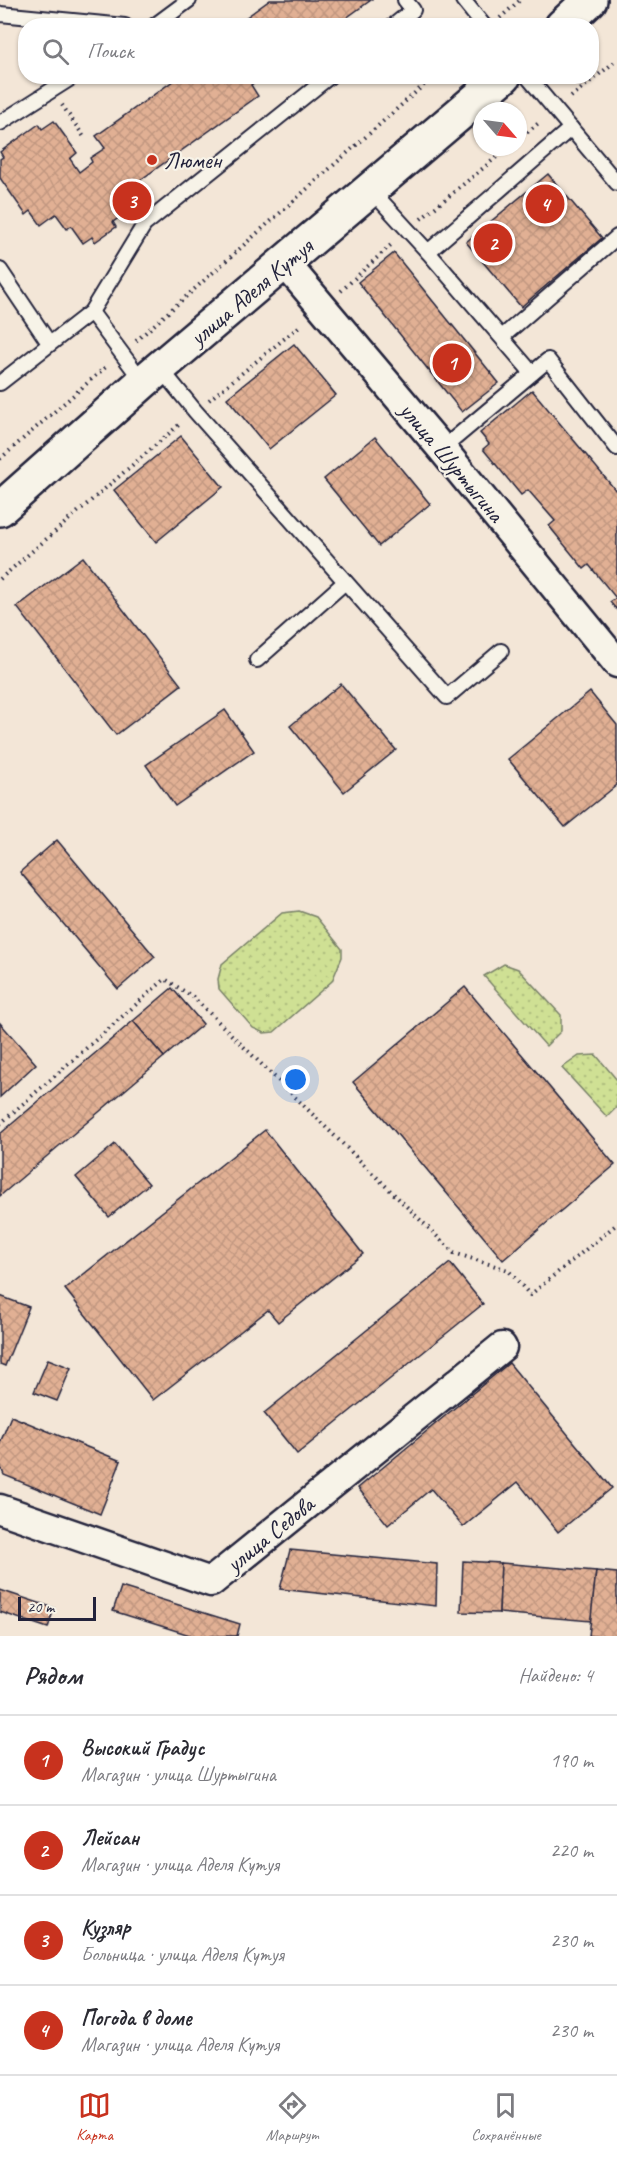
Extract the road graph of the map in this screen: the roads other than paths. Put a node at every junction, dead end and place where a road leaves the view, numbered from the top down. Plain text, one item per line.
1 (189, 0) edge
2 (405, 0) edge
3 (590, 0) edge
4 (467, 1) edge
5 (0, 14) edge
6 (42, 18) edge
7 (165, 18) edge
8 (403, 18) edge
9 (479, 18) edge
10 (571, 18) edge
11 (61, 84) edge
12 (320, 84) edge
13 (495, 84) edge
14 (534, 84) edge
15 (0, 123) edge
16 (570, 128) junction
17 (617, 183) edge
18 (371, 190) junction
19 (617, 237) edge
20 (428, 252) junction
21 (285, 263) junction
22 (0, 270) edge
23 (91, 312) junction
24 (502, 337) junction
25 (49, 344) junction
26 (532, 373) junction
27 (152, 375) junction
28 (0, 383) edge
29 (617, 448) edge
30 (442, 449) junction
31 (0, 509) edge
32 (345, 582) junction
33 (501, 651) dead end
34 (257, 660) dead end
35 (617, 663) edge
36 (502, 1347) dead end
37 (0, 1509) edge

1 - 7 lane
2 - 8 lane
3 - 10 main road
4 - 9 lane
5 - 6 lane
11 - 15 lane
12 - 23 lane
13 - 18 main road, улица Аделя Кутуя
14 - 16 lane
16 - 17 lane
16 - 20 lane
18 - 20 lane
18 - 21 main road, улица Аделя Кутуя
19 - 24 lane
20 - 24 lane
21 - 27 main road, улица Аделя Кутуя
21 - 30 street, улица Шуртыгина
22 - 25 lane
23 - 25 lane
23 - 27 lane
24 - 26 lane
25 - 28 lane
26 - 29 lane
26 - 30 lane
27 - 31 main road, улица Аделя Кутуя
27 - 32 lane
30 - 35 street, улица Шуртыгина
32 - 33 lane
32 - 34 lane
36 - 37 street, улица Седова

